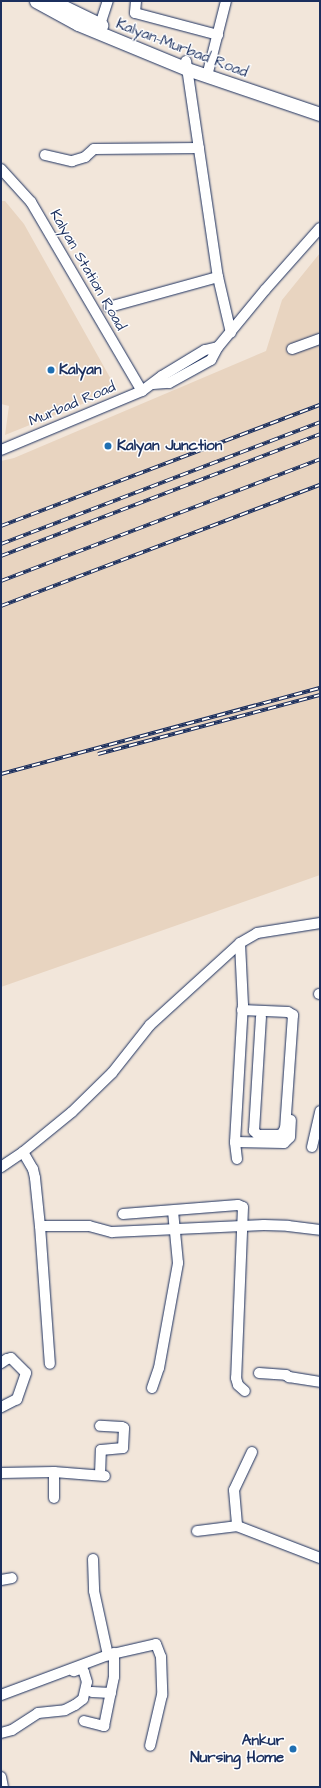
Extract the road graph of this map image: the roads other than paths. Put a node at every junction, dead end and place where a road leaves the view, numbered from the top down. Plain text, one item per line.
1 (36, 1) edge
2 (52, 1) edge
3 (108, 1) edge
4 (136, 1) edge
5 (226, 1) edge
6 (80, 20) junction
7 (99, 29) junction
8 (218, 35) junction
9 (186, 65) junction
10 (208, 73) junction
11 (319, 110) edge
12 (199, 148) junction
13 (45, 155) dead end
14 (1, 169) edge
15 (320, 228) edge
16 (218, 277) junction
17 (109, 307) dead end
18 (231, 333) junction
19 (320, 339) edge
20 (292, 349) dead end
21 (142, 391) junction
22 (1, 450) edge
23 (320, 923) edge
24 (240, 943) junction
25 (242, 1007) junction
26 (260, 1017) dead end
27 (320, 1111) edge
28 (235, 1142) junction
29 (312, 1147) dead end
30 (23, 1152) junction
31 (238, 1159) dead end
32 (1, 1167) edge
33 (174, 1210) junction
34 (123, 1214) dead end
35 (244, 1225) junction
36 (40, 1226) junction
37 (174, 1229) junction
38 (320, 1230) edge
39 (1, 1364) edge
40 (50, 1364) dead end
41 (259, 1373) dead end
42 (320, 1382) edge
43 (152, 1388) dead end
44 (245, 1391) dead end
45 (1, 1407) edge
46 (100, 1426) dead end
47 (252, 1452) dead end
48 (54, 1472) junction
49 (1, 1473) edge
50 (54, 1498) dead end
51 (237, 1526) junction
52 (197, 1531) dead end
53 (320, 1558) edge
54 (93, 1559) dead end
55 (12, 1578) dead end
56 (1, 1580) edge
57 (111, 1654) junction
58 (37, 1683) junction
59 (92, 1692) dead end
60 (111, 1693) junction
61 (1, 1695) edge
62 (1, 1699) edge
63 (84, 1721) dead end
64 (1, 1734) edge
65 (150, 1746) dead end
66 (1, 1777) edge
67 (4, 1787) edge

1 - 6 main road, Kalyan-Murbad Road
2 - 6 main road, Kalyan-Murbad Road
3 - 7 street
4 - 8 street
5 - 8 street
6 - 7 main road, Kalyan-Murbad Road
7 - 9 main road, Kalyan-Murbad Road
8 - 10 street
9 - 10 main road, Kalyan-Murbad Road
9 - 12 street
10 - 11 main road, Kalyan-Murbad Road
12 - 13 street
12 - 16 street
14 - 21 street, Kalyan Station Road
15 - 18 street, Murbad Road
16 - 17 street
16 - 18 street
18 - 21 street, Murbad Road
19 - 20 street
21 - 22 street, Murbad Road
23 - 24 street
24 - 25 street
24 - 30 street
25 - 26 street
25 - 28 street
25 - 28 street
27 - 29 street
28 - 31 street
30 - 32 street
30 - 36 street
33 - 34 street
33 - 35 street
33 - 37 street
35 - 37 street
35 - 38 street
35 - 44 street
36 - 37 street
36 - 40 street
37 - 43 street
39 - 45 street
41 - 42 street
46 - 48 street
47 - 51 street
48 - 49 street
48 - 50 street
51 - 52 street
51 - 53 street
54 - 57 street
55 - 56 street
57 - 58 street
57 - 60 street
57 - 65 street
58 - 61 street
58 - 62 street
58 - 64 street
59 - 60 street
60 - 63 street
66 - 67 street

